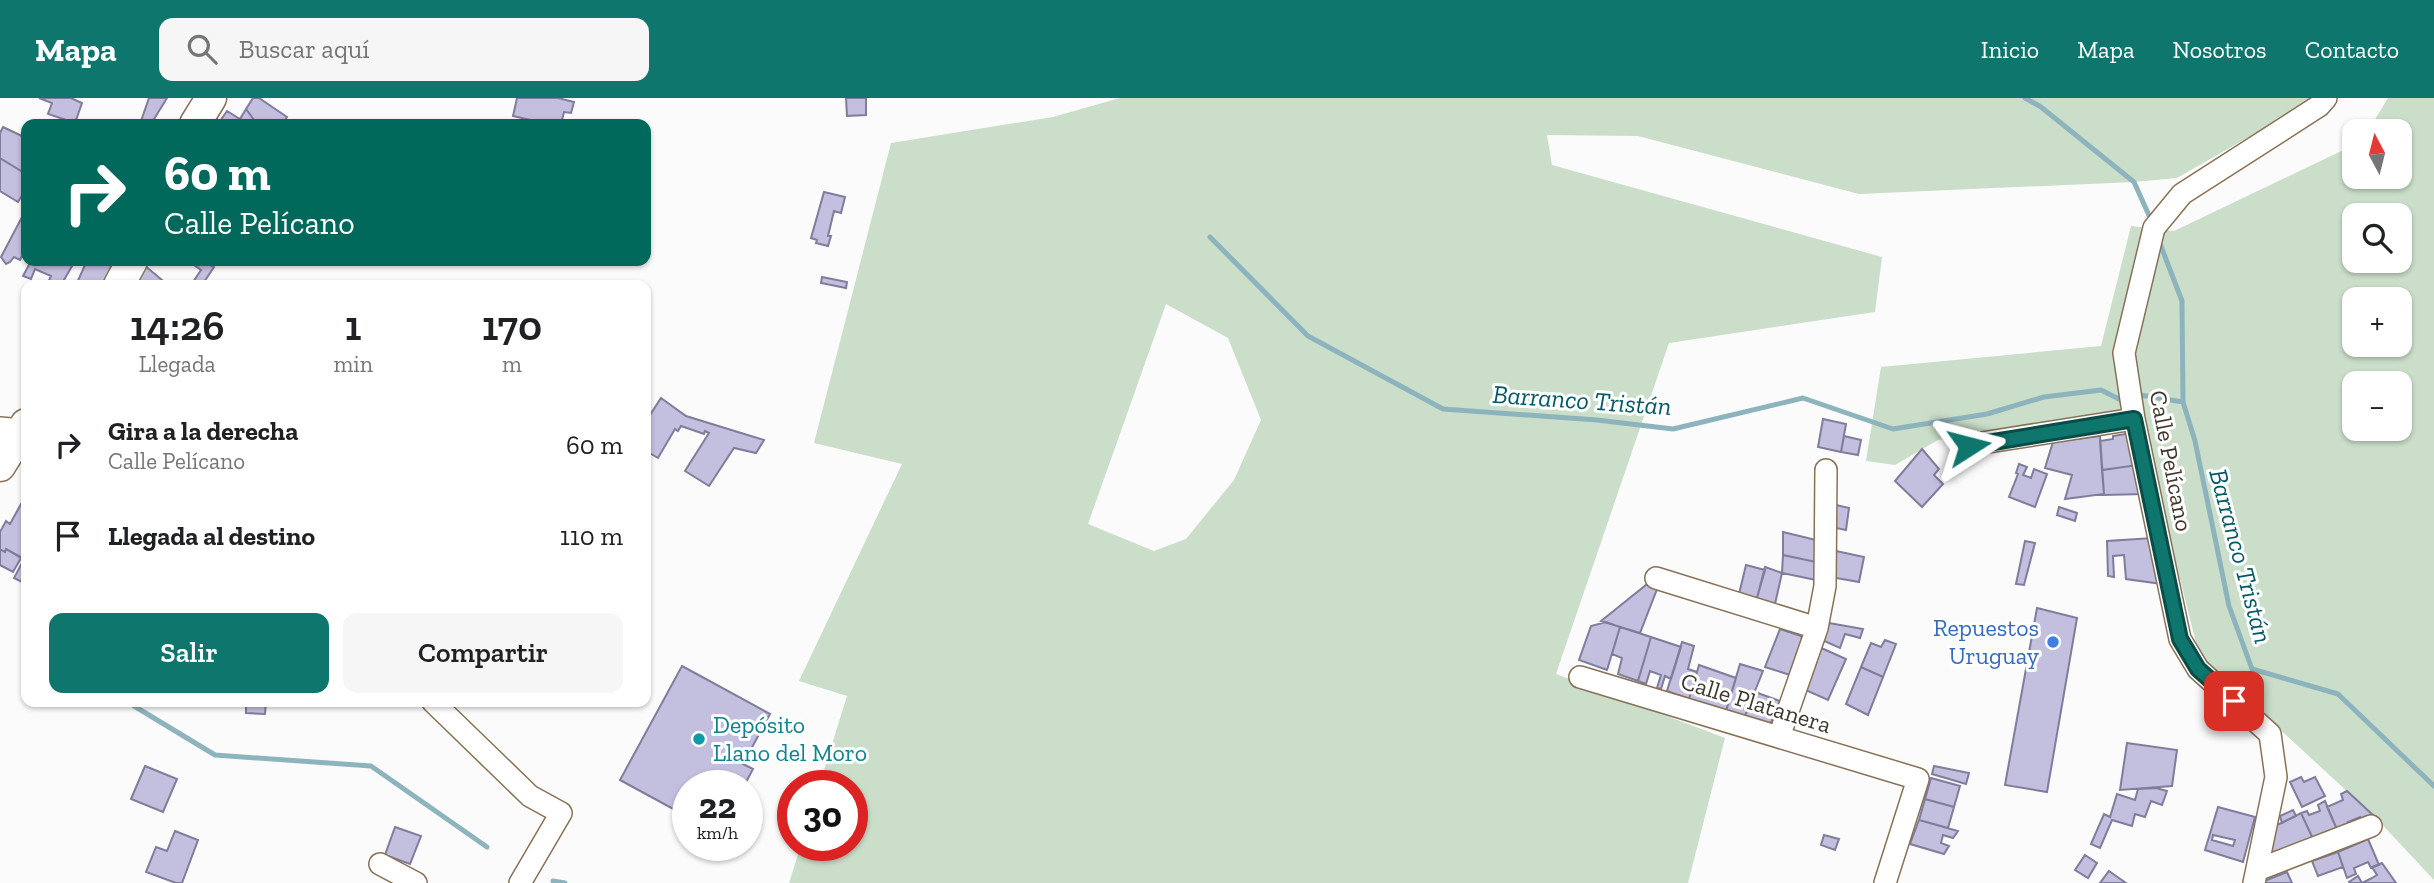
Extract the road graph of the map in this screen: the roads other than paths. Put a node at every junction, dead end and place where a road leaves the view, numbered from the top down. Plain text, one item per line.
1 (211, 98) edge
2 (2326, 98) edge
3 (198, 119) edge
4 (2134, 419) junction
5 (16, 427) edge
6 (1969, 446) dead end
7 (0, 466) edge
8 (1826, 470) dead end
9 (1656, 578) dead end
10 (1817, 628) junction
11 (1580, 677) dead end
12 (438, 707) edge
13 (1779, 737) junction
14 (2371, 826) dead end
15 (380, 864) dead end
16 (2255, 877) edge
17 (416, 883) edge
18 (520, 883) edge
19 (1885, 883) edge

1 - 3 main road
2 - 4 street, Calle Pelícano
4 - 6 street
4 - 16 street, Calle Pelícano
5 - 7 main road
8 - 10 street
9 - 10 street
10 - 13 street
11 - 13 street, Calle Platanera
12 - 18 street
13 - 19 street, Calle Platanera
14 - 16 street
15 - 17 street

